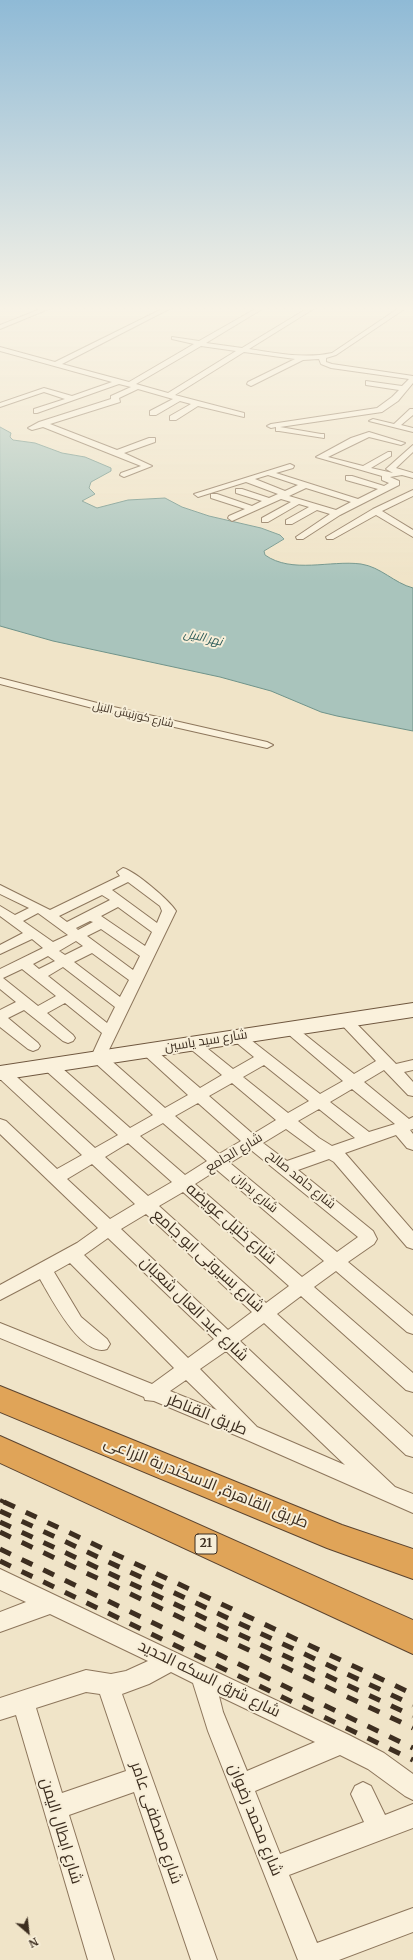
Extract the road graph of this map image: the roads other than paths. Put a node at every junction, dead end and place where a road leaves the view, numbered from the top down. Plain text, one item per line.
1 (13, 399) edge
2 (72, 399) edge
3 (116, 399) edge
4 (176, 399) edge
5 (184, 399) edge
6 (393, 399) edge
7 (2, 403) edge
8 (197, 403) junction
9 (37, 410) dead end
10 (413, 411) edge
11 (153, 413) dead end
12 (241, 415) dead end
13 (173, 418) dead end
14 (325, 419) junction
15 (371, 421) junction
16 (262, 422) dead end
17 (42, 424) junction
18 (271, 426) junction
19 (396, 426) junction
20 (32, 428) dead end
21 (413, 430) edge
22 (321, 436) dead end
23 (401, 443) dead end
24 (413, 447) edge
25 (116, 453) junction
26 (388, 454) dead end
27 (129, 458) junction
28 (290, 466) dead end
29 (413, 467) edge
30 (363, 469) junction
31 (269, 473) junction
32 (402, 473) junction
33 (124, 475) dead end
34 (388, 475) junction
35 (257, 476) junction
36 (413, 476) edge
37 (349, 478) dead end
38 (246, 480) junction
39 (304, 485) junction
40 (386, 489) junction
41 (239, 491) dead end
42 (288, 493) junction
43 (413, 493) edge
44 (198, 494) dead end
45 (370, 495) junction
46 (214, 496) dead end
47 (269, 501) junction
48 (298, 501) junction
49 (359, 502) junction
50 (393, 502) junction
51 (317, 506) junction
52 (254, 509) junction
53 (340, 511) junction
54 (376, 511) junction
55 (232, 518) dead end
56 (265, 520) dead end
57 (316, 526) junction
58 (413, 526) edge
59 (402, 527) junction
60 (413, 534) edge
61 (330, 537) dead end
62 (300, 538) dead end
63 (0, 680) edge
64 (267, 745) dead end
65 (0, 889) edge
66 (103, 889) junction
67 (119, 901) junction
68 (0, 910) edge
69 (44, 912) junction
70 (96, 919) junction
71 (14, 920) junction
72 (159, 931) junction
73 (71, 932) junction
74 (32, 934) junction
75 (3, 945) edge
76 (92, 947) junction
77 (50, 949) junction
78 (148, 955) junction
79 (65, 962) junction
80 (23, 963) junction
81 (0, 975) edge
82 (38, 976) junction
83 (137, 979) junction
84 (0, 982) edge
85 (66, 997) junction
86 (26, 1003) junction
87 (123, 1006) junction
88 (412, 1010) edge
89 (37, 1012) junction
90 (0, 1018) edge
91 (344, 1019) junction
92 (288, 1028) junction
93 (111, 1032) junction
94 (237, 1036) junction
95 (68, 1038) dead end
96 (192, 1043) junction
97 (33, 1046) dead end
98 (147, 1050) junction
99 (98, 1057) junction
100 (264, 1058) junction
101 (49, 1065) junction
102 (413, 1065) edge
103 (389, 1066) junction
104 (1, 1072) edge
105 (232, 1076) junction
106 (353, 1081) junction
107 (413, 1091) edge
108 (198, 1096) junction
109 (319, 1101) junction
110 (164, 1116) junction
111 (287, 1121) junction
112 (0, 1125) edge
113 (406, 1125) edge
114 (129, 1135) junction
115 (367, 1140) junction
116 (252, 1142) junction
117 (413, 1144) edge
118 (332, 1152) junction
119 (93, 1156) junction
120 (218, 1162) junction
121 (286, 1168) junction
122 (55, 1178) junction
123 (184, 1183) junction
124 (147, 1205) junction
125 (109, 1228) junction
126 (413, 1242) edge
127 (72, 1254) junction
128 (337, 1263) junction
129 (43, 1269) junction
130 (302, 1287) junction
131 (0, 1293) edge
132 (265, 1313) junction
133 (413, 1327) edge
134 (0, 1330) edge
135 (227, 1341) junction
136 (101, 1344) dead end
137 (188, 1369) junction
138 (413, 1384) edge
139 (152, 1394) junction
140 (0, 1399) edge
141 (254, 1434) junction
142 (0, 1449) edge
143 (413, 1449) edge
144 (388, 1493) junction
145 (413, 1504) edge
146 (413, 1564) edge
147 (0, 1579) edge
148 (51, 1603) junction
149 (0, 1622) edge
150 (413, 1637) edge
151 (170, 1661) junction
152 (203, 1678) junction
153 (108, 1685) junction
154 (23, 1701) junction
155 (0, 1709) edge
156 (341, 1743) junction
157 (140, 1778) junction
158 (242, 1785) junction
159 (413, 1788) edge
160 (363, 1794) dead end
161 (54, 1808) junction
162 (413, 1816) edge
163 (379, 1828) junction
164 (275, 1868) junction
165 (413, 1920) edge
166 (311, 1959) edge
167 (101, 1960) edge
168 (204, 1960) edge

1 - 7 street
2 - 9 street
3 - 17 street
4 - 11 street
5 - 8 street
6 - 15 street
8 - 12 street
8 - 13 street
10 - 19 street
14 - 15 street
14 - 15 street
14 - 18 street
15 - 19 street
16 - 18 street
17 - 20 street
17 - 25 street
18 - 22 street
19 - 21 street
23 - 30 street
24 - 32 street
25 - 27 street
25 - 27 street
26 - 30 street
27 - 33 street
28 - 31 street
29 - 32 street
30 - 34 street
31 - 35 street
31 - 39 street
32 - 34 street
32 - 36 street
34 - 40 street
35 - 38 street
35 - 42 street
37 - 40 street
38 - 42 street
38 - 44 street
39 - 42 street
39 - 49 street
40 - 45 street
41 - 47 street
42 - 47 street
42 - 48 street
42 - 53 street
43 - 50 street
45 - 49 street
45 - 50 street
46 - 52 street
47 - 52 street
48 - 51 street
48 - 56 street
49 - 53 street
50 - 54 street
51 - 53 street
51 - 57 street
52 - 55 street
53 - 57 street
54 - 59 street
54 - 61 street
57 - 62 street
58 - 59 street
59 - 60 street
63 - 64 street, شارع كورنيش النيل
65 - 69 street
66 - 67 street
66 - 69 street
66 - 72 street
67 - 70 street
67 - 72 street
68 - 71 street
69 - 71 street
69 - 73 street
70 - 73 street
70 - 78 street
71 - 74 street
72 - 78 street
73 - 76 street
73 - 77 street
74 - 75 street
74 - 77 street
76 - 79 street
76 - 83 street
77 - 79 street
77 - 80 street
78 - 83 street
79 - 82 street
79 - 87 street
80 - 81 street
80 - 82 street
82 - 85 street
83 - 87 street
84 - 86 street
85 - 89 street
85 - 93 street
86 - 89 street
86 - 90 street
87 - 93 street
88 - 91 street, شارع سيد ياسين
89 - 95 street
90 - 97 street
91 - 92 street, شارع سيد ياسين
91 - 103 street
92 - 94 street, شارع سيد ياسين
92 - 106 street
93 - 99 street
94 - 96 street, شارع سيد ياسين
94 - 100 street
96 - 98 street, شارع سيد ياسين
96 - 105 street
98 - 99 street, شارع سيد ياسين
98 - 108 street, شارع حامد صالح
99 - 101 street, شارع سيد ياسين
99 - 110 street, شارع بدران
100 - 105 street
100 - 109 street
101 - 104 street, شارع سيد ياسين
101 - 114 street, شارع خليل عويضه
102 - 103 street, شارع الجامع
103 - 106 street, شارع الجامع
103 - 107 street
104 - 119 street, شارع بسيونى ابو جامع
105 - 108 street
105 - 111 street
106 - 109 street, شارع الجامع
106 - 113 street
108 - 110 street
108 - 116 street, شارع حامد صالح
109 - 111 street, شارع الجامع
109 - 115 street
110 - 114 street
110 - 120 street, شارع بدران
111 - 116 street, شارع الجامع
111 - 118 street
112 - 122 street, شارع عبد العال شعبان
113 - 115 street
113 - 117 street
114 - 119 street
114 - 123 street, شارع خليل عويضه
115 - 118 street
116 - 120 street, شارع الجامع
116 - 121 street, شارع حامد صالح
118 - 121 street
118 - 126 street
119 - 122 street
119 - 124 street, شارع بسيونى ابو جامع
120 - 123 street, شارع الجامع
120 - 128 street, شارع بدران
121 - 128 street, شارع حامد صالح
122 - 125 street, شارع عبد العال شعبان
123 - 124 street, شارع الجامع
123 - 130 street, شارع خليل عويضه
124 - 125 street, شارع الجامع
124 - 132 street, شارع بسيونى ابو جامع
125 - 127 street, شارع الجامع
125 - 135 street, شارع عبد العال شعبان
127 - 129 street, شارع الجامع
127 - 137 street
128 - 130 street
128 - 133 street, شارع بدران
129 - 131 street, شارع الجامع
129 - 136 street
130 - 132 street
130 - 138 street, شارع خليل عويضه
132 - 135 street
132 - 143 street, شارع بسيونى ابو جامع
134 - 139 street, طريق القناطر
135 - 137 street
135 - 144 street, شارع عبد العال شعبان
137 - 139 street
137 - 141 street
139 - 141 street, طريق القناطر
140 - 146 highway, طريق القاهرة, الاسكندرية الزراعى
141 - 144 street, طريق القناطر
142 - 150 highway, 21
144 - 145 street, طريق القناطر
147 - 148 street, شارع شرق السكه الحديد
148 - 149 street
148 - 151 street, شارع شرق السكه الحديد
151 - 152 street, شارع شرق السكه الحديد
151 - 153 street
152 - 156 street, شارع شرق السكه الحديد
152 - 158 street, شارع محمد رضوان
153 - 154 street
153 - 157 street, شارع مصطفى عامر
154 - 155 street
154 - 161 street, شارع ابطال اليمن
156 - 158 street
156 - 159 street, شارع شرق السكه الحديد
157 - 161 street
157 - 168 street, شارع مصطفى عامر
158 - 164 street, شارع محمد رضوان
160 - 163 street
161 - 167 street, شارع ابطال اليمن
162 - 163 street
163 - 164 street
164 - 166 street, شارع محمد رضوان
165 - 166 street

